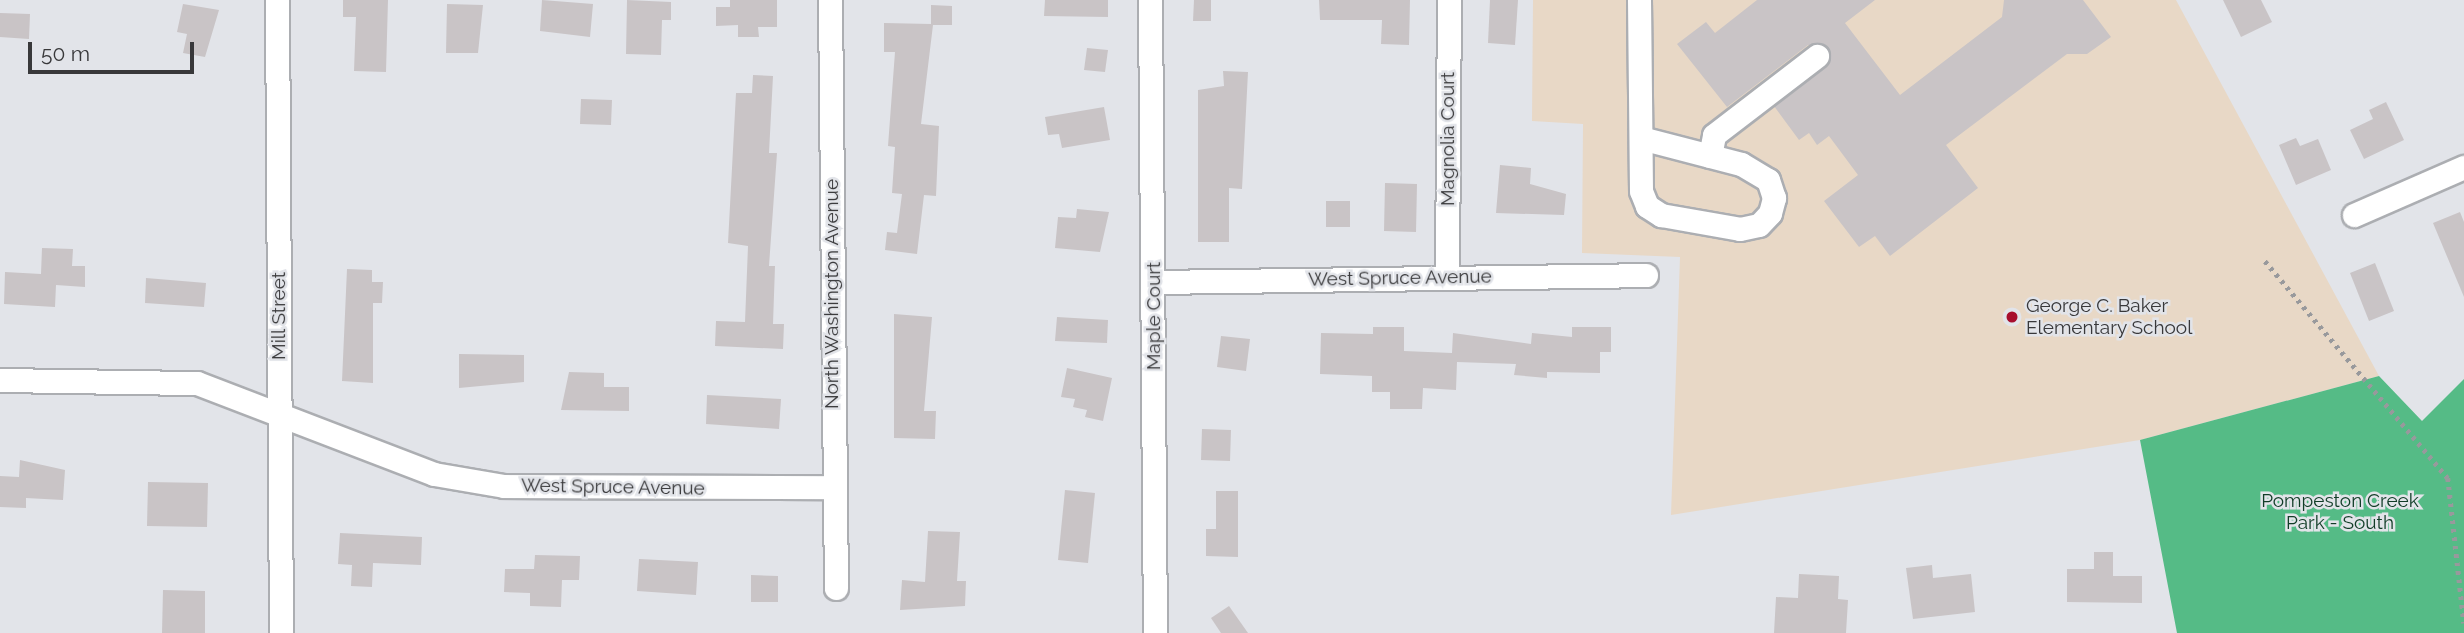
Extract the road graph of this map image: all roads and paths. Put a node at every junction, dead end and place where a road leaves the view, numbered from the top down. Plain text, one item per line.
1 (277, 0) edge
2 (830, 0) edge
3 (1150, 0) edge
4 (1449, 0) edge
5 (1639, 0) edge
6 (1816, 56) dead end
7 (1641, 138) junction
8 (1710, 156) junction
9 (2464, 167) edge
10 (2354, 215) dead end
11 (2265, 261) dead end
12 (1646, 275) dead end
13 (1447, 277) junction
14 (1154, 282) junction
15 (0, 380) edge
16 (279, 414) junction
17 (834, 487) junction
18 (836, 588) dead end
19 (2464, 623) edge
20 (281, 633) edge
21 (1155, 633) edge

1 - 16 street, Mill Street
2 - 17 street, North Washington Avenue
3 - 14 street, Maple Court
4 - 13 street, Magnolia Court
5 - 7 street
6 - 8 street
7 - 8 street
7 - 8 street
9 - 10 street
11 - 19 path
12 - 13 street, West Spruce Avenue
13 - 14 street, West Spruce Avenue
14 - 21 street, Maple Court
15 - 16 street, West Spruce Avenue
16 - 17 street, West Spruce Avenue
16 - 20 street, Mill Street
17 - 18 street, North Washington Avenue

